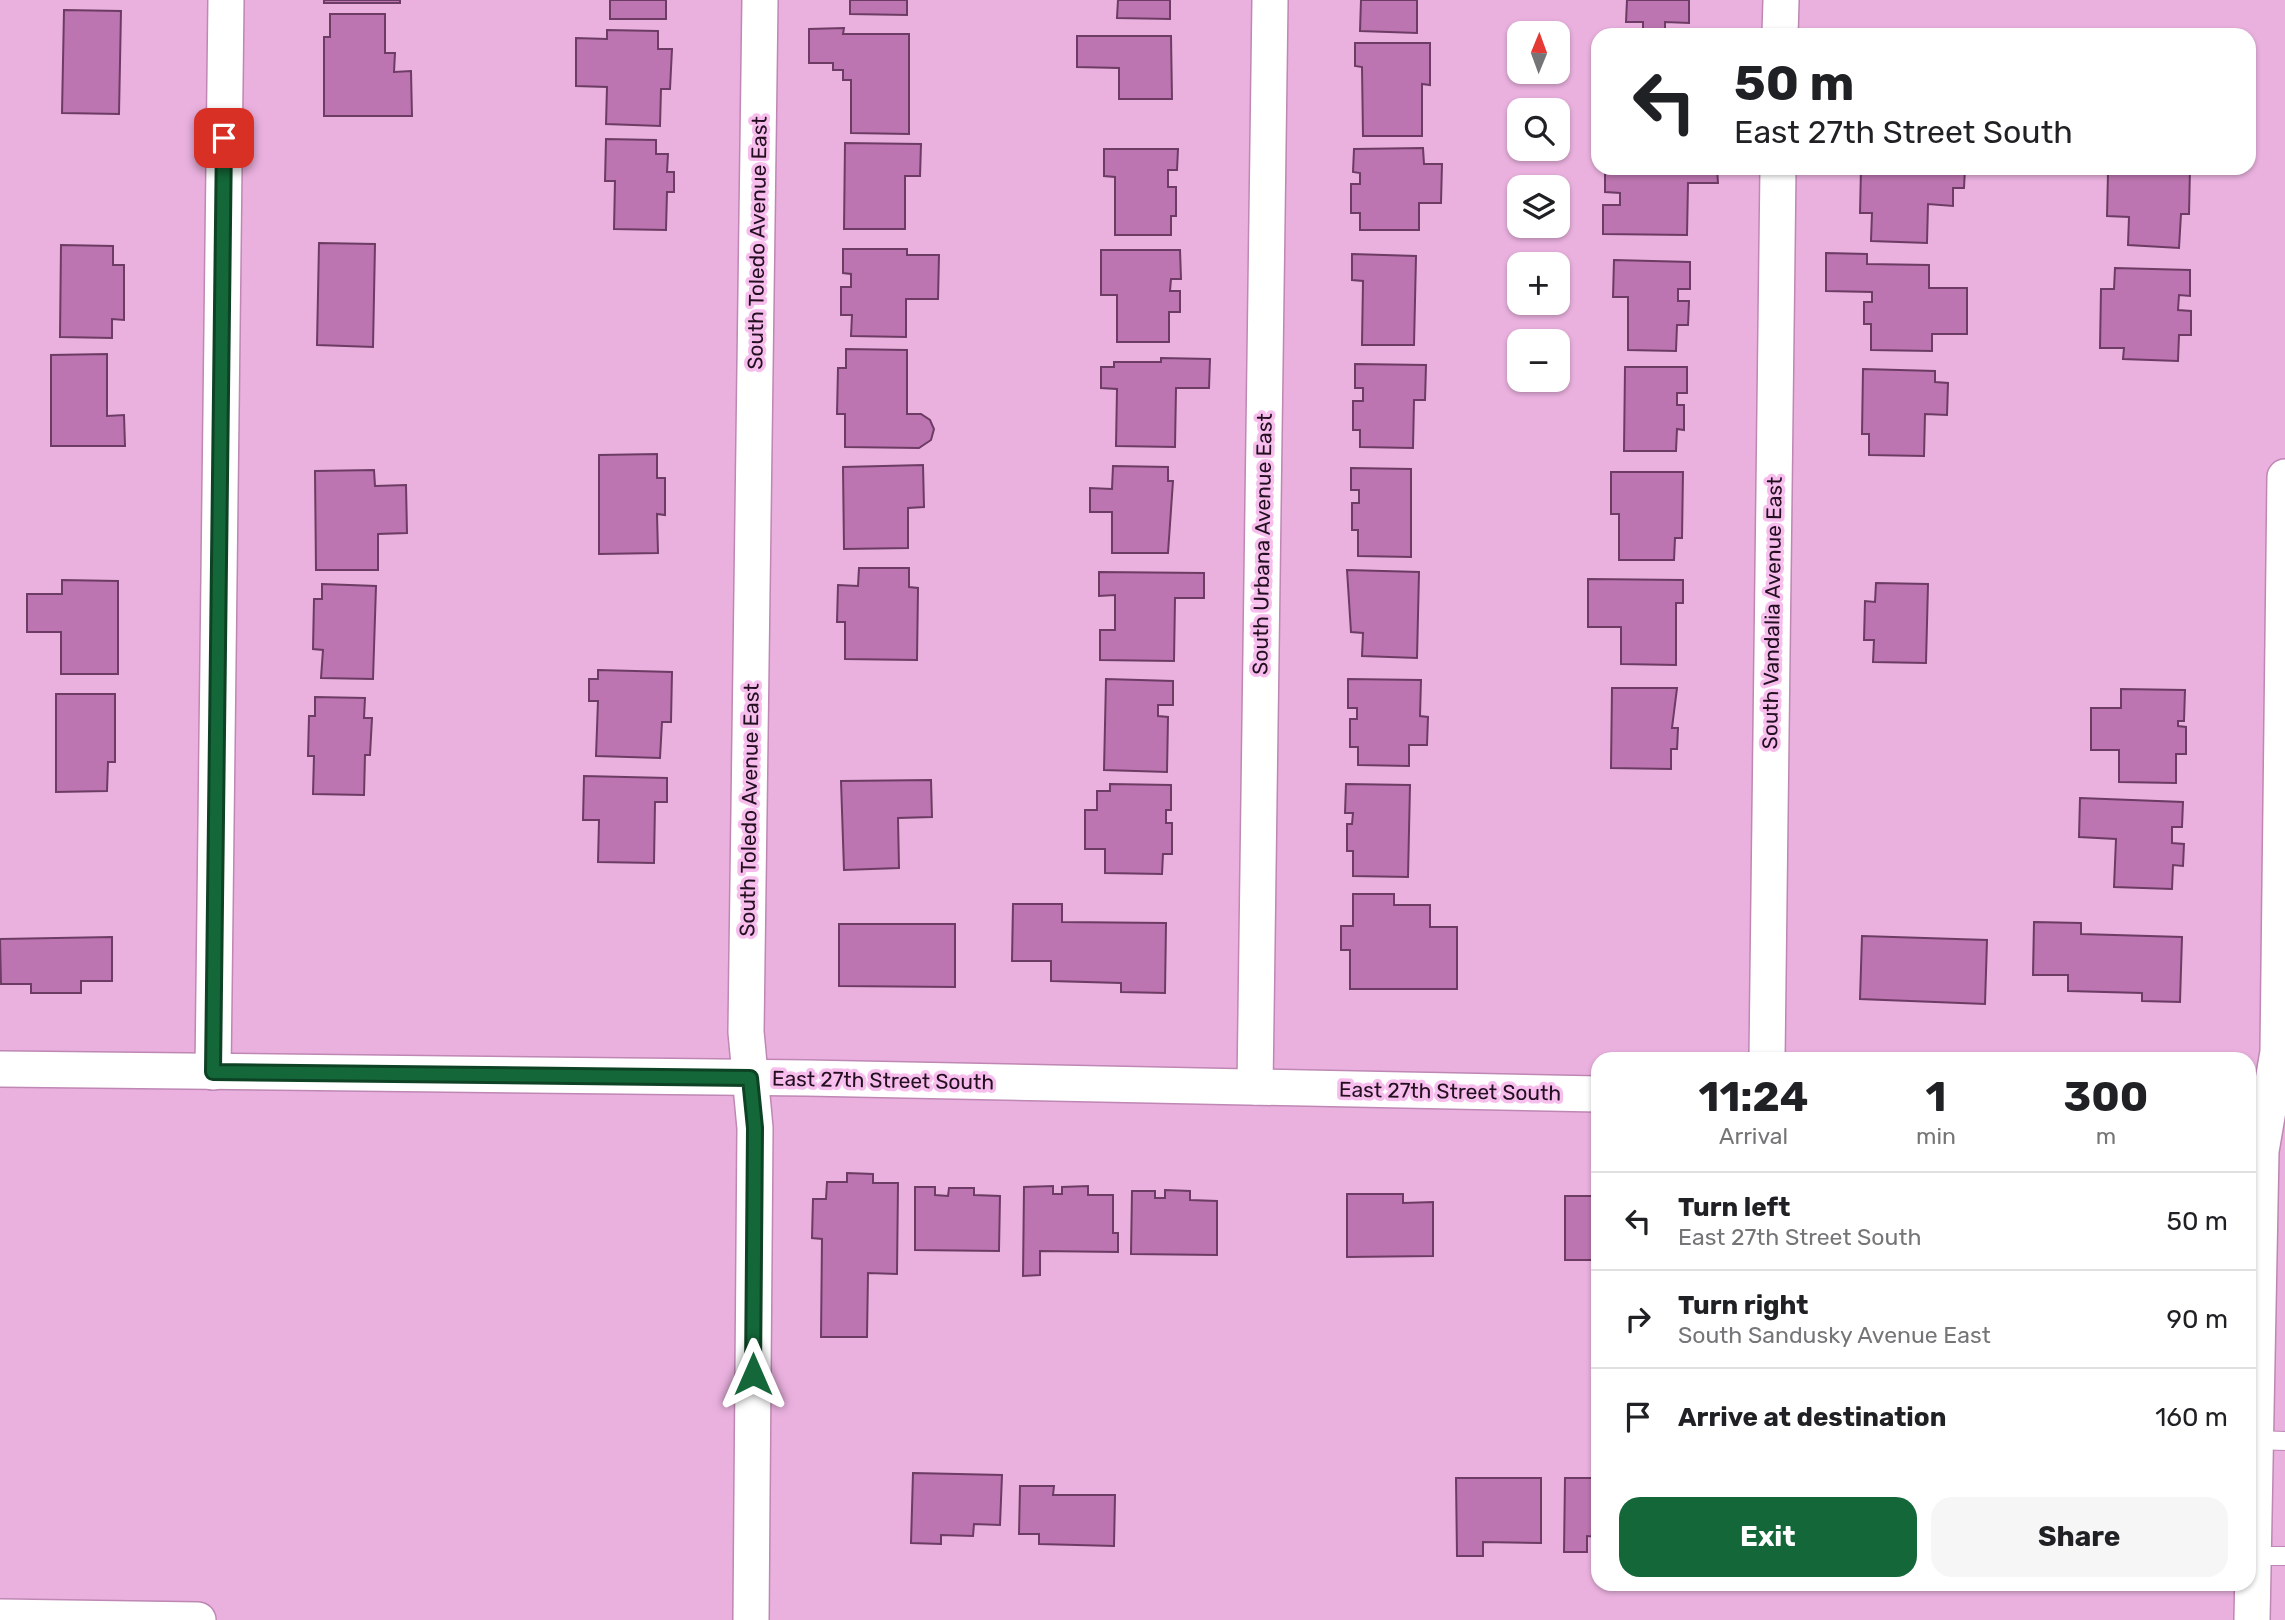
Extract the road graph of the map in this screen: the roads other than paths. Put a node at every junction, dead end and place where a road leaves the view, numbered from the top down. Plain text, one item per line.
1 (226, 0) edge
2 (760, 0) edge
3 (1270, 0) edge
4 (1781, 0) edge
5 (1780, 28) edge
6 (1778, 175) edge
7 (2285, 477) edge
8 (1767, 1052) edge
9 (0, 1069) edge
10 (213, 1072) junction
11 (750, 1078) junction
12 (1255, 1087) junction
13 (1591, 1094) edge
14 (2268, 1101) edge
15 (2270, 1440) edge
16 (2269, 1556) edge
17 (0, 1617) edge
18 (198, 1620) edge
19 (751, 1620) edge
20 (2252, 1620) edge

1 - 10 street
2 - 11 street, South Toledo Avenue East
3 - 12 street, South Urbana Avenue East
4 - 5 street
6 - 8 street, South Vandalia Avenue East
7 - 14 street
9 - 10 street, East 27th Street South
10 - 11 street, East 27th Street South
11 - 12 street, East 27th Street South
11 - 19 street, South Toledo Avenue East
12 - 13 street, East 27th Street South
14 - 15 street
15 - 16 street
16 - 20 street
17 - 18 street

